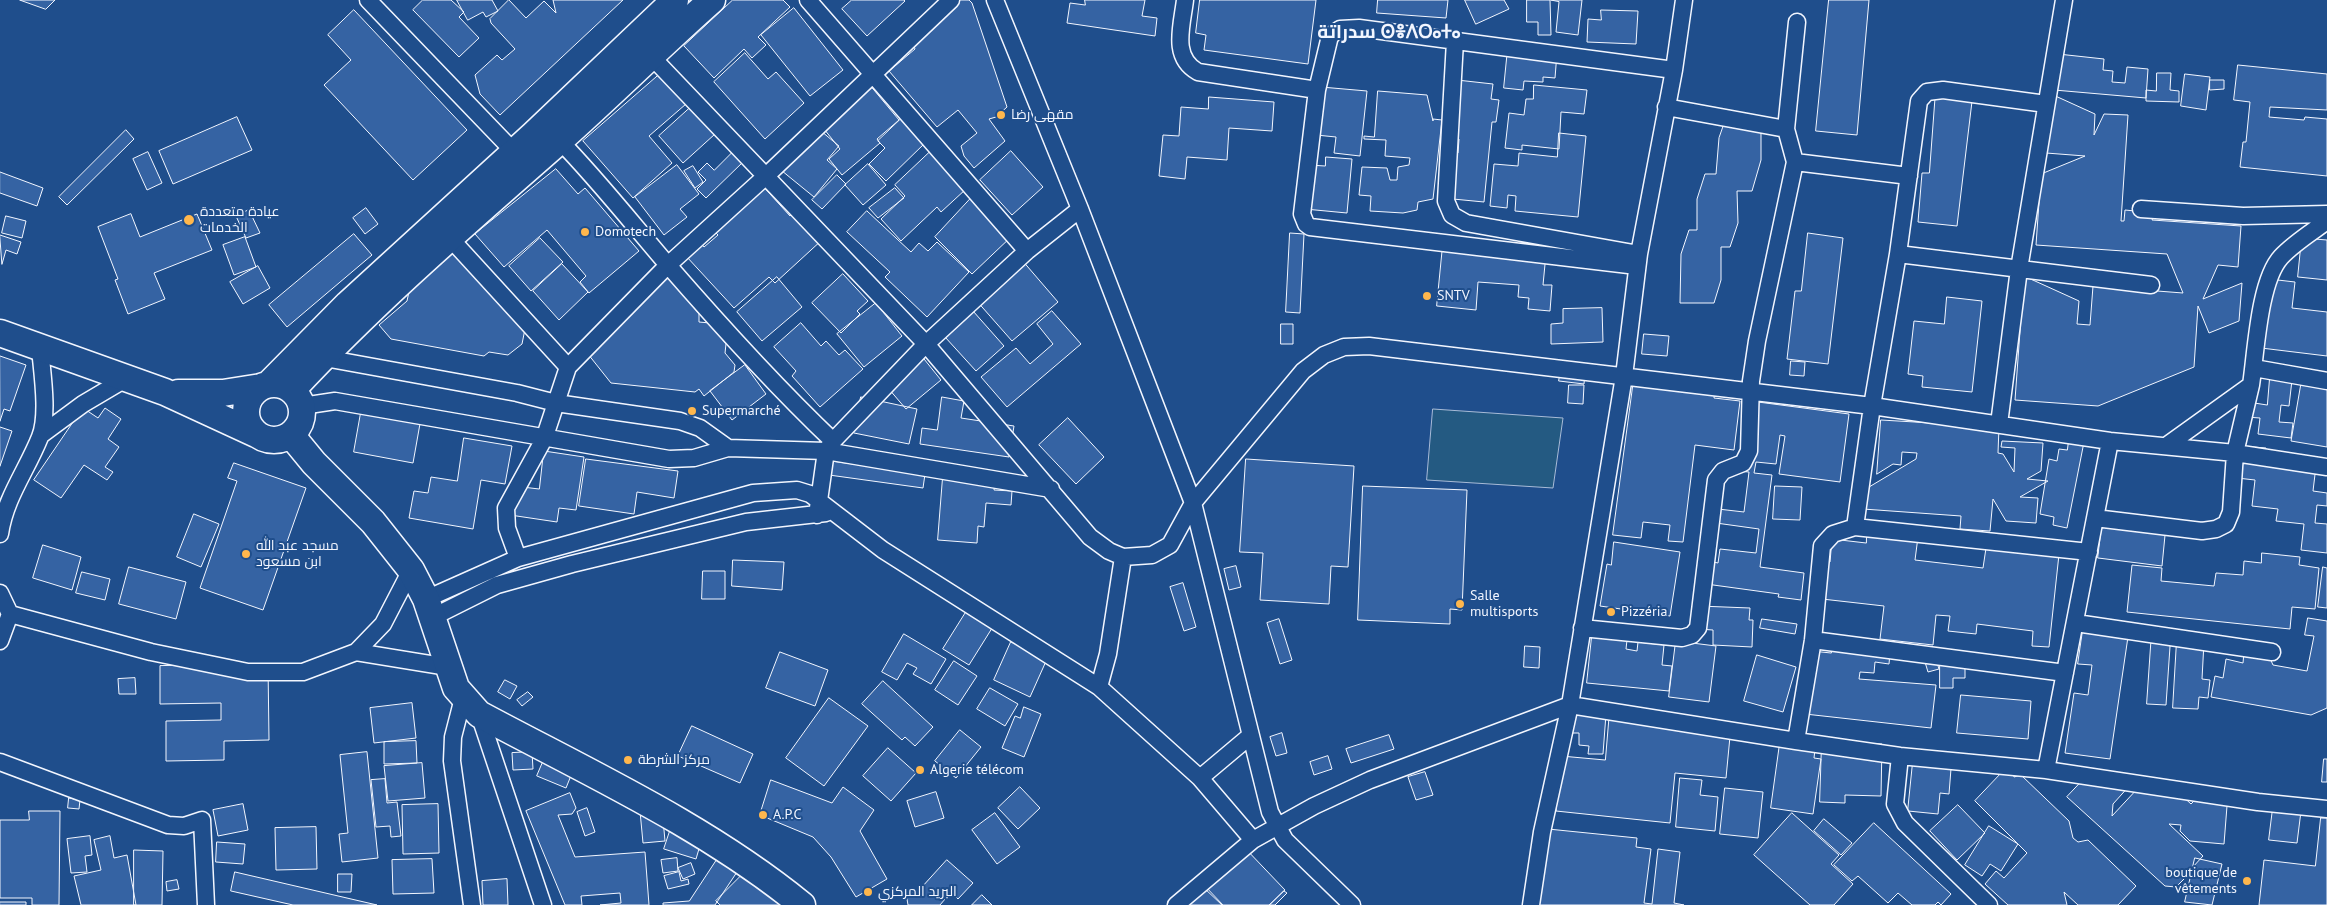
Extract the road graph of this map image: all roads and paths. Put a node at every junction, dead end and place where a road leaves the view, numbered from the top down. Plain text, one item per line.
1 (368, 0) edge
2 (676, 0) edge
3 (712, 0) edge
4 (808, 0) edge
5 (951, 0) edge
6 (995, 0) edge
7 (1185, 0) edge
8 (1684, 0) edge
9 (2064, 0) edge
10 (1797, 22) dead end
11 (1455, 40) junction
12 (650, 55) junction
13 (1674, 70) junction
14 (873, 72) junction
15 (1317, 90) junction
16 (2046, 104) junction
17 (1666, 107) junction
18 (1786, 129) junction
19 (560, 141) junction
20 (521, 160) junction
21 (1795, 162) junction
22 (766, 176) junction
23 (1909, 176) junction
24 (1080, 208) junction
25 (2141, 210) dead end
26 (2327, 214) edge
27 (2327, 221) edge
28 (449, 237) junction
29 (1028, 251) junction
30 (1898, 254) junction
31 (1638, 260) junction
32 (668, 265) junction
33 (2019, 269) junction
34 (2151, 285) dead end
35 (0, 333) edge
36 (926, 344) junction
37 (40, 348) junction
38 (323, 356) junction
39 (294, 359) junction
40 (568, 367) junction
41 (2254, 368) junction
42 (1624, 376) junction
43 (127, 378) junction
44 (2327, 380) edge
45 (2251, 385) junction
46 (165, 392) junction
47 (281, 392) junction
48 (1752, 392) junction
49 (556, 403) junction
50 (1872, 406) junction
51 (1999, 424) junction
52 (256, 434) junction
53 (41, 435) junction
54 (291, 435) junction
55 (544, 439) junction
56 (2110, 441) junction
57 (829, 446) junction
58 (2166, 446) junction
59 (728, 448) junction
60 (2235, 453) junction
61 (2327, 467) edge
62 (1052, 489) junction
63 (1193, 503) junction
64 (823, 509) junction
65 (2095, 518) junction
66 (1855, 527) junction
67 (0, 534) edge
68 (2089, 552) junction
69 (1123, 557) junction
70 (518, 558) junction
71 (411, 570) junction
72 (0, 594) edge
73 (430, 608) junction
74 (10, 614) junction
75 (2076, 623) junction
76 (1582, 628) junction
77 (1813, 640) junction
78 (0, 641) edge
79 (356, 652) junction
80 (2272, 652) dead end
81 (448, 667) junction
82 (2065, 673) junction
83 (1099, 687) junction
84 (1570, 705) junction
85 (471, 706) junction
86 (1250, 736) junction
87 (1796, 742) junction
88 (1900, 756) junction
89 (0, 762) edge
90 (2046, 770) junction
91 (1200, 778) junction
92 (2327, 809) edge
93 (1276, 827) junction
94 (1254, 840) junction
95 (206, 905) edge
96 (472, 905) edge
97 (542, 905) edge
98 (802, 905) edge
99 (1176, 905) edge
100 (1352, 905) edge
101 (1532, 905) edge
102 (1989, 905) edge

1 - 20 street
2 - 20 main road
3 - 12 main road
4 - 14 street
5 - 14 street
6 - 24 street
7 - 15 street
8 - 13 street
9 - 16 street
10 - 18 street
11 - 13 street
11 - 15 street
11 - 31 street
12 - 19 main road
12 - 22 street
13 - 17 street
14 - 22 street
14 - 29 street
15 - 31 street
16 - 23 street
16 - 33 street
17 - 18 street
17 - 31 street
18 - 21 street
19 - 20 main road
19 - 32 street
20 - 28 main road
20 - 39 main road
21 - 23 street
21 - 48 street
22 - 32 street
22 - 36 street
23 - 30 street
24 - 29 street
24 - 63 street
25 - 26 street
27 - 41 street
28 - 38 main road
28 - 40 street
29 - 36 street
30 - 33 street
30 - 50 street
31 - 42 street
32 - 40 street
32 - 57 street
33 - 34 street
33 - 51 street
35 - 37 main road
36 - 57 street
36 - 62 street
37 - 43 main road
37 - 53 street
38 - 39 street
38 - 47 main road
38 - 49 street
39 - 47 main road
40 - 49 street
41 - 44 street
41 - 45 street
42 - 48 street
42 - 63 street
42 - 76 street
43 - 46 main road
43 - 53 street
45 - 58 street
45 - 60 street
46 - 47 main road
46 - 52 main road
47 - 52 main road
47 - 54 main road
47 - 55 street
48 - 50 street
48 - 76 street
49 - 55 street
49 - 59 street
50 - 51 street
50 - 66 street
51 - 56 street
52 - 54 main road
53 - 67 street
54 - 71 main road
55 - 59 street
55 - 70 street
56 - 58 street
56 - 65 street
57 - 59 street
57 - 62 street
57 - 64 street
58 - 60 street
60 - 61 street
60 - 65 street
62 - 69 street
63 - 69 street
63 - 86 street
64 - 70 street
64 - 73 street
64 - 83 street
65 - 68 street
66 - 68 street
66 - 77 street
68 - 75 street
69 - 83 street
70 - 73 street
71 - 73 main road
71 - 79 street
72 - 74 street
73 - 81 main road
74 - 78 street
74 - 79 street
75 - 80 street
75 - 82 street
76 - 84 street
77 - 82 street
77 - 87 street
79 - 81 street
81 - 85 main road
82 - 90 street
83 - 91 street
84 - 87 street
84 - 93 street
84 - 101 street
85 - 96 street
85 - 97 street
85 - 98 main road
86 - 91 street
86 - 93 street
87 - 88 street
88 - 90 street
88 - 102 street
89 - 95 street
90 - 92 street
91 - 94 street
93 - 94 street
93 - 100 street
94 - 99 street

